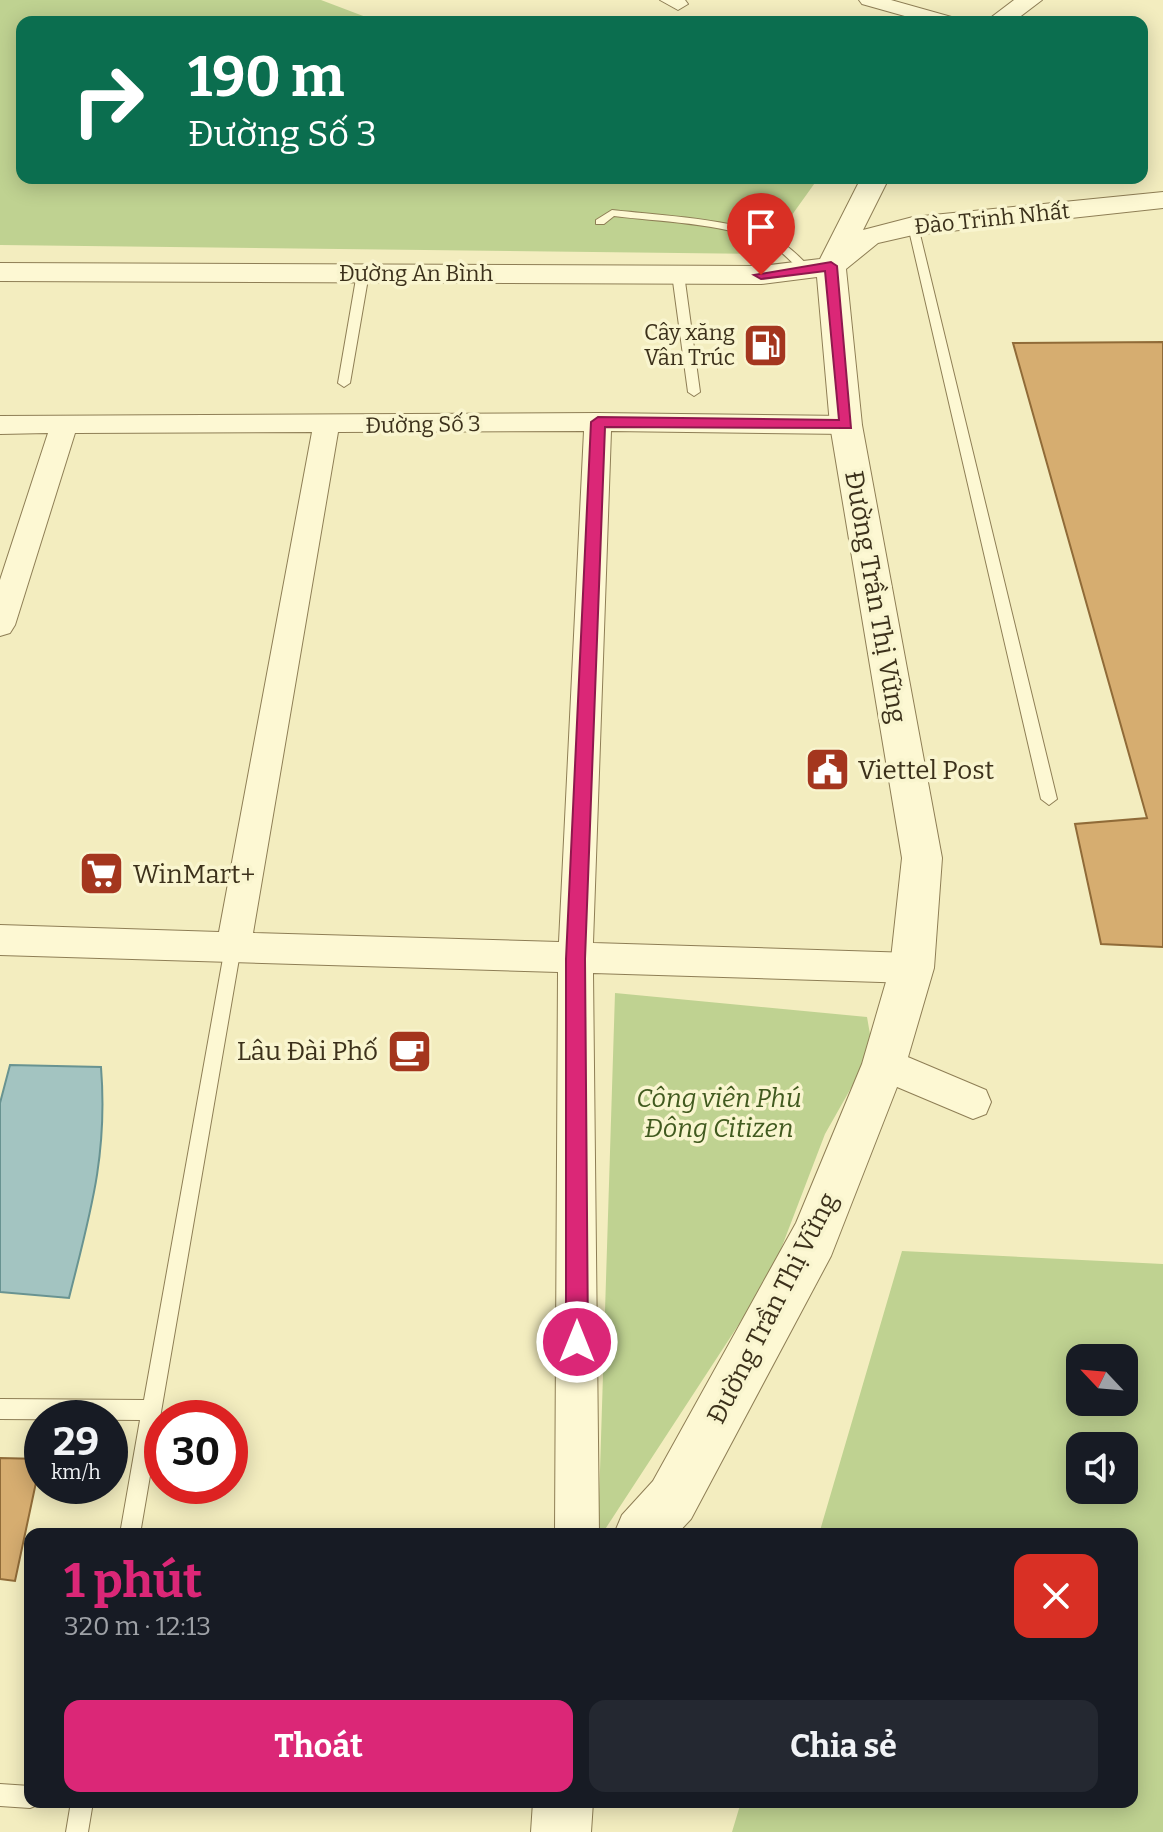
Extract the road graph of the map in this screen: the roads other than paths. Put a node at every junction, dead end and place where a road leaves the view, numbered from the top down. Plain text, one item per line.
1 (869, 0) edge
2 (1030, 0) edge
3 (926, 16) edge
4 (1006, 16) edge
5 (871, 184) edge
6 (1163, 200) edge
7 (600, 222) dead end
8 (913, 226) junction
9 (819, 268) junction
10 (0, 272) edge
11 (363, 273) junction
12 (678, 274) junction
13 (344, 383) dead end
14 (694, 392) dead end
15 (598, 422) junction
16 (0, 425) edge
17 (64, 425) junction
18 (326, 425) junction
19 (846, 425) junction
20 (0, 625) edge
21 (1049, 799) dead end
22 (0, 940) edge
23 (233, 947) junction
24 (575, 959) junction
25 (912, 968) junction
26 (884, 1064) junction
27 (973, 1102) dead end
28 (153, 1400) edge
29 (0, 1409) edge
30 (144, 1410) edge
31 (144, 1451) edge
32 (131, 1528) edge
33 (577, 1528) edge
34 (646, 1528) edge
35 (0, 1795) edge
36 (24, 1797) edge
37 (81, 1808) edge
38 (563, 1808) edge
39 (77, 1832) edge
40 (561, 1832) edge

1 - 3 street
2 - 4 street
5 - 9 street
6 - 8 street, Đào Trinh Nhất
7 - 9 lane
8 - 9 street, Đào Trinh Nhất
8 - 21 lane
9 - 12 street, Đường An Bình
9 - 19 street, Đường Trần Thị Vững
10 - 11 street, Đường An Bình
11 - 12 street, Đường An Bình
11 - 13 lane
12 - 14 lane
15 - 18 street, Đường Số 3
15 - 19 street, Đường Số 3
15 - 24 street
16 - 17 street, Đường Số 3
17 - 18 street, Đường Số 3
17 - 20 street
18 - 23 street
19 - 25 street, Đường Trần Thị Vững
22 - 23 street
23 - 24 street
23 - 28 lane
24 - 25 street
24 - 33 street
25 - 26 street, Đường Trần Thị Vững
26 - 27 street
26 - 34 street, Đường Trần Thị Vững
29 - 30 lane
31 - 32 lane
35 - 36 lane
37 - 39 lane
38 - 40 street

